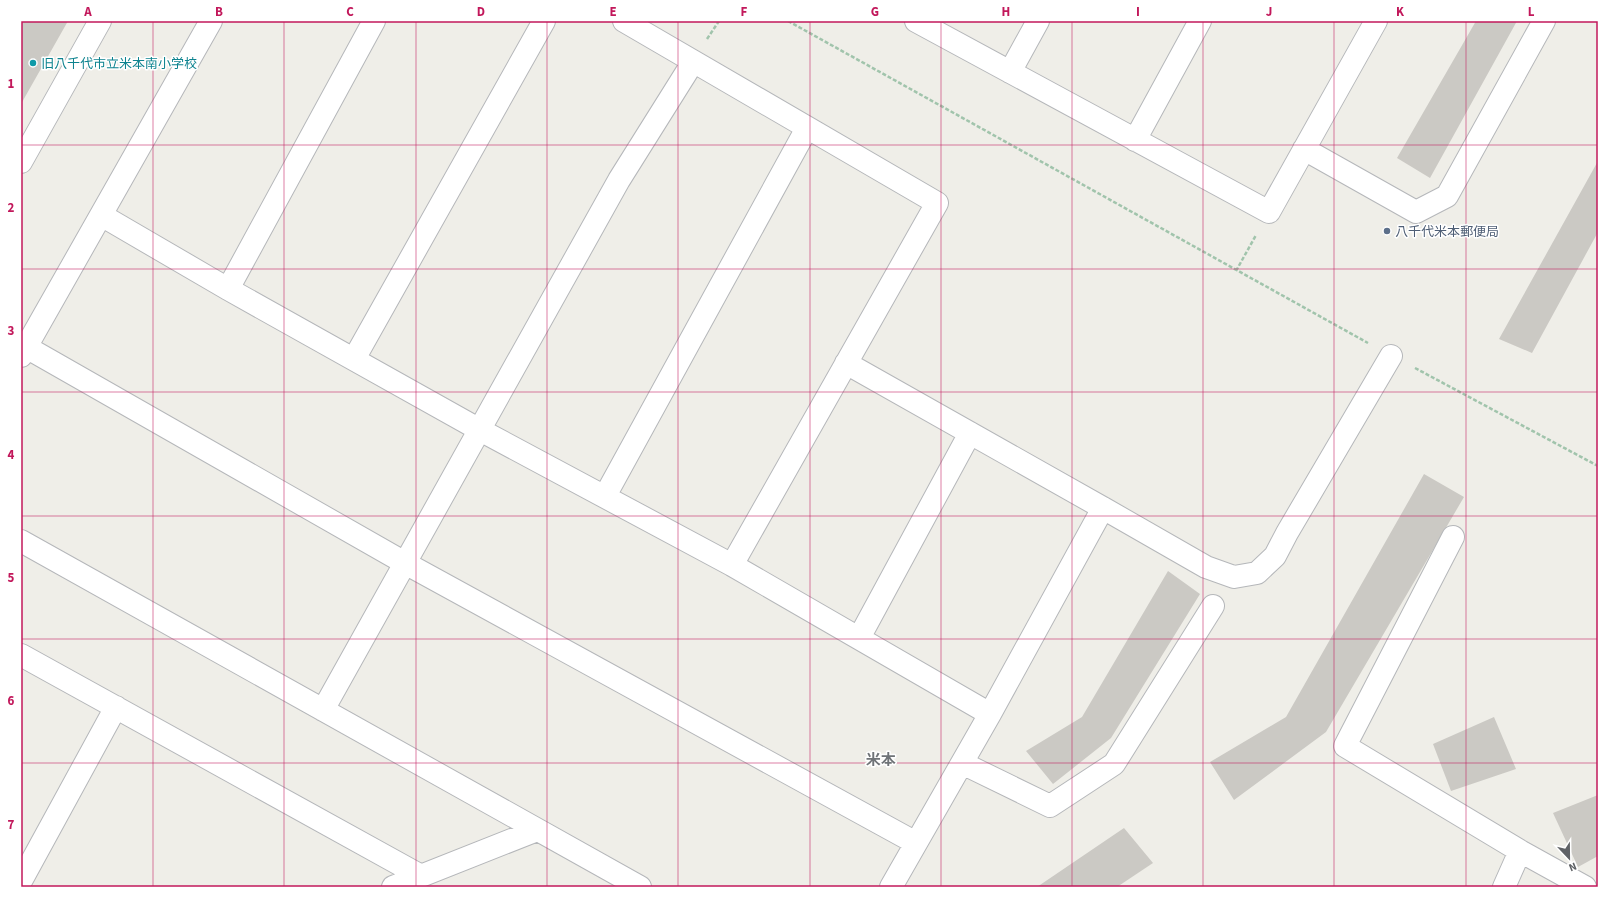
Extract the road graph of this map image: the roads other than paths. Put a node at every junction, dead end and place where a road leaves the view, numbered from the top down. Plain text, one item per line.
1 (100, 21) edge
2 (211, 21) edge
3 (374, 21) edge
4 (544, 21) edge
5 (624, 21) edge
6 (916, 21) edge
7 (1038, 21) edge
8 (1200, 21) edge
9 (1376, 21) edge
10 (1544, 21) edge
11 (693, 62) junction
12 (1010, 72) junction
13 (807, 128) junction
14 (1135, 140) junction
15 (1304, 149) junction
16 (21, 162) edge
17 (101, 215) junction
18 (228, 289) junction
19 (24, 351) edge
20 (1391, 356) road end
21 (354, 359) junction
22 (846, 363) junction
23 (480, 430) junction
24 (970, 433) junction
25 (605, 496) junction
26 (1103, 508) junction
27 (1453, 537) dead end
28 (21, 541) edge
29 (405, 563) junction
30 (732, 565) junction
31 (1213, 606) dead end
32 (860, 638) junction
33 (21, 655) edge
34 (116, 707) junction
35 (323, 710) junction
36 (990, 714) junction
37 (962, 763) junction
38 (537, 830) junction
39 (916, 843) junction
40 (1520, 851) junction
41 (421, 876) junction
42 (21, 881) edge
43 (393, 887) edge
44 (640, 887) edge
45 (891, 887) edge
46 (1504, 887) edge
47 (1585, 887) edge

1 - 16 street
2 - 17 street
3 - 18 street
4 - 21 street
5 - 11 street
6 - 12 street
7 - 12 street
8 - 14 street
9 - 15 street
10 - 15 street
11 - 13 street
11 - 23 street
12 - 14 street
13 - 22 street
13 - 25 street
14 - 15 street
17 - 18 street
17 - 19 street
18 - 21 street
19 - 29 street
20 - 26 street
21 - 23 street
22 - 24 street
22 - 30 street
23 - 25 street
23 - 29 street
24 - 26 street
24 - 32 street
25 - 30 street
26 - 36 street
27 - 40 street
28 - 35 street
29 - 35 street
29 - 39 street
30 - 32 street
31 - 37 street
32 - 36 street
33 - 34 street
34 - 41 street
34 - 42 street
35 - 38 street
36 - 37 street
37 - 39 street
38 - 41 street
38 - 44 street
39 - 45 street
40 - 46 street
40 - 47 street
41 - 43 street

